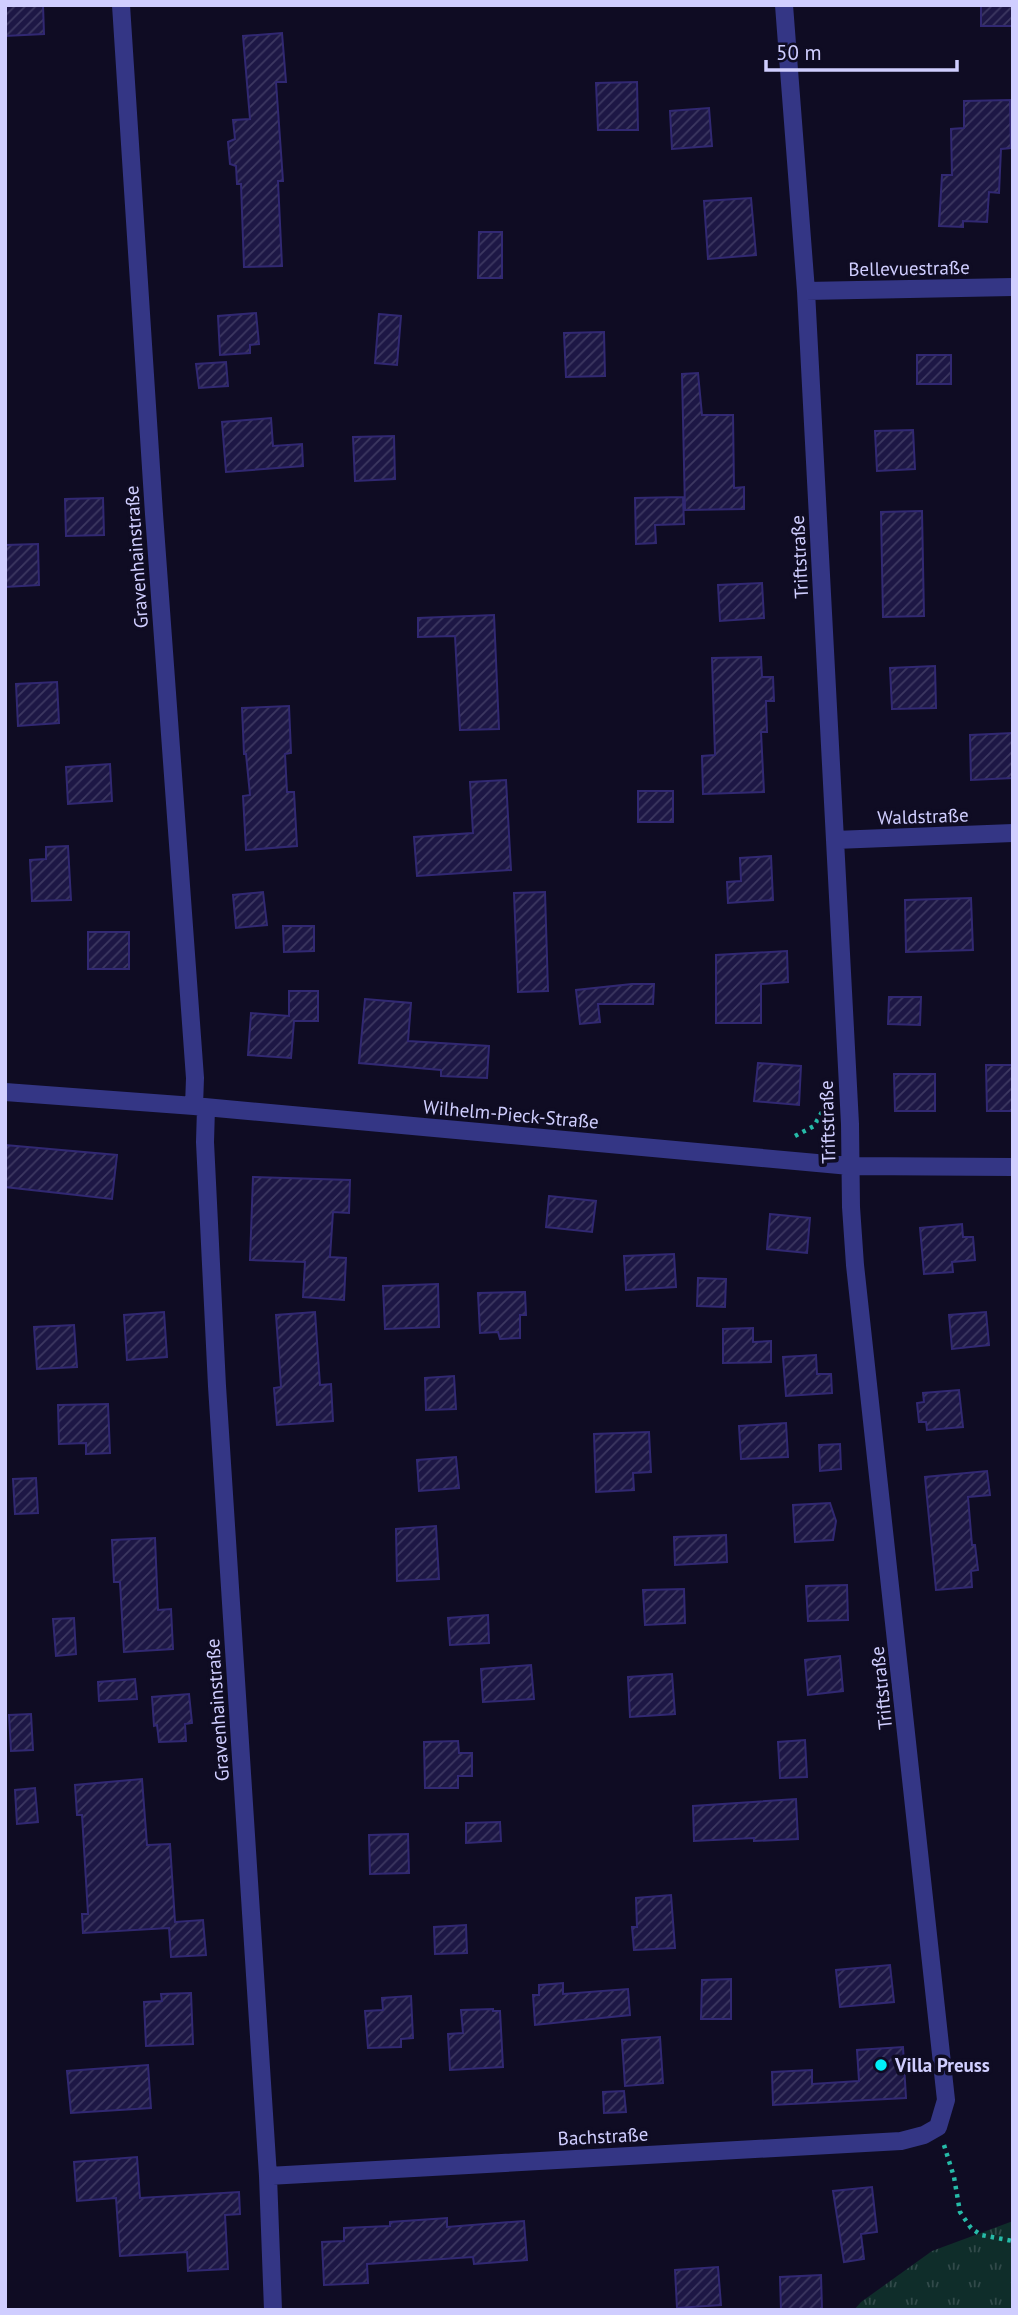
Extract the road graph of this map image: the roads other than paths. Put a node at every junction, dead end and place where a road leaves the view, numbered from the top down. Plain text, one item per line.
1 (121, 5) edge
2 (784, 5) edge
3 (1013, 286) edge
4 (806, 291) junction
5 (1013, 833) edge
6 (835, 841) junction
7 (5, 1092) edge
8 (200, 1107) junction
9 (850, 1166) junction
10 (1013, 1167) edge
11 (938, 2127) joint
12 (268, 2176) junction
13 (273, 2310) edge

1 - 8 street, Gravenhainstraße
2 - 4 street, Triftstraße
3 - 4 street, Bellevuestraße
4 - 6 street, Triftstraße
5 - 6 street, Waldstraße
6 - 9 street, Triftstraße
7 - 8 street, Wilhelm-Pieck-Straße
8 - 9 street, Wilhelm-Pieck-Straße
8 - 12 street, Gravenhainstraße
9 - 10 street, Wilhelm-Pieck-Straße
9 - 11 street, Triftstraße
11 - 12 street, Bachstraße
12 - 13 street, Gravenhainstraße

